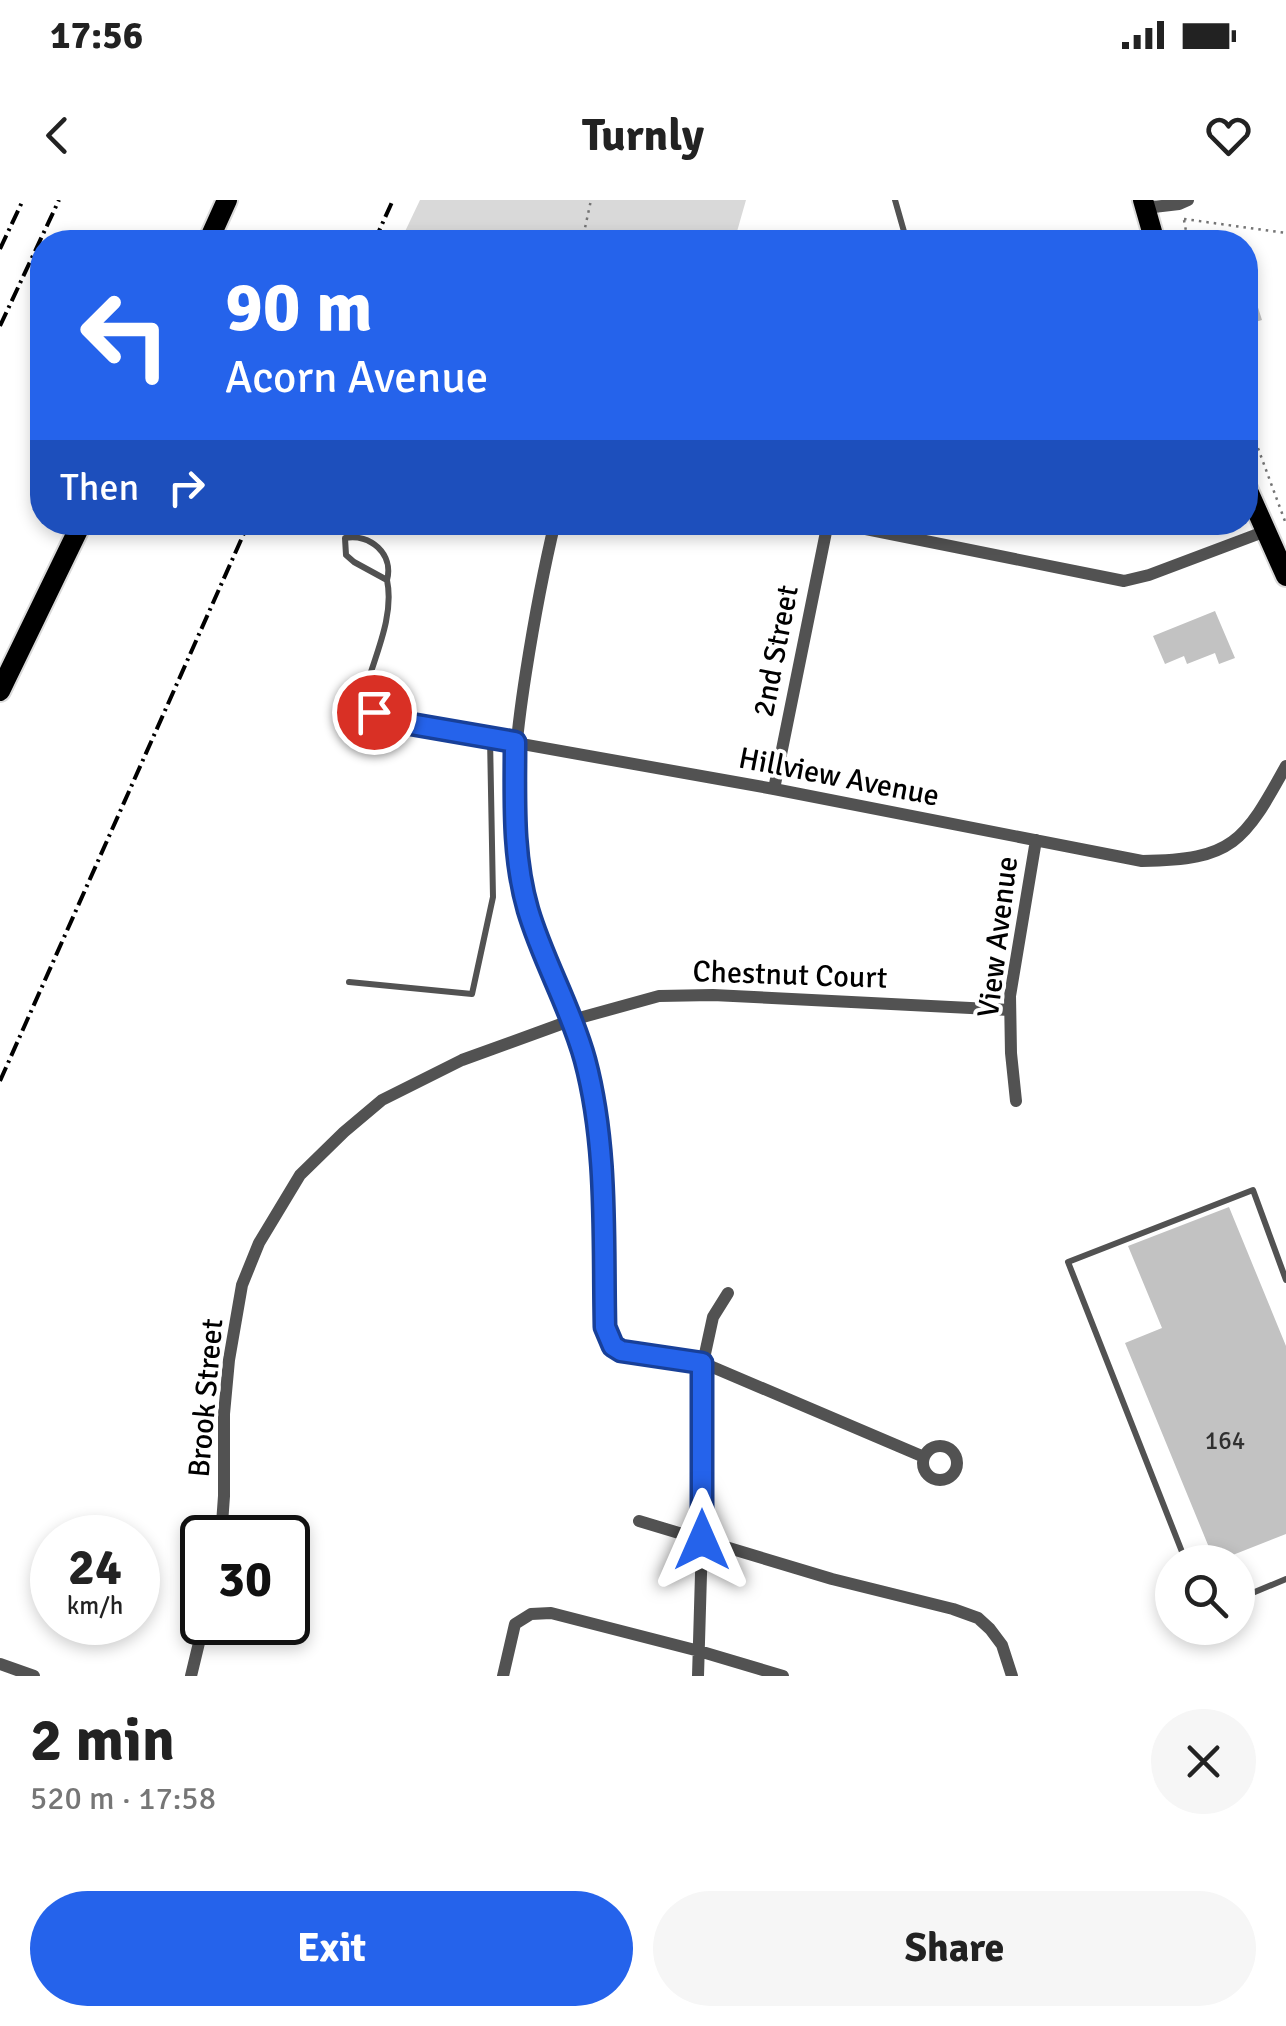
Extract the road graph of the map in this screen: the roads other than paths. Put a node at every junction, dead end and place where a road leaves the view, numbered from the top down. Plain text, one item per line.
1 (227, 200) edge
2 (895, 200) edge
3 (1188, 200) edge
4 (1149, 203) edge
5 (213, 230) edge
6 (904, 230) edge
7 (1153, 230) edge
8 (1258, 506) edge
9 (1276, 528) edge
10 (76, 535) edge
11 (552, 535) edge
12 (827, 535) edge
13 (896, 535) edge
14 (1257, 535) edge
15 (1286, 576) edge
16 (387, 580) junction
17 (368, 682) joint
18 (0, 691) edge
19 (490, 737) junction
20 (515, 742) junction
21 (1286, 766) edge
22 (774, 790) junction
23 (1036, 840) junction
24 (349, 982) dead end
25 (1010, 1010) junction
26 (572, 1020) junction
27 (1016, 1100) dead end
28 (1286, 1280) edge
29 (728, 1293) dead end
30 (702, 1363) junction
31 (924, 1456) dead end
32 (223, 1515) edge
33 (638, 1521) dead end
34 (702, 1540) junction
35 (1179, 1545) edge
36 (1286, 1579) edge
37 (1255, 1592) edge
38 (198, 1645) edge
39 (699, 1650) junction
40 (0, 1664) edge
41 (34, 1676) edge
42 (191, 1676) edge
43 (504, 1676) edge
44 (698, 1676) edge
45 (783, 1676) edge
46 (1012, 1676) edge

1 - 5 main road
2 - 6 lane
3 - 4 street
4 - 7 main road
8 - 9 main road
9 - 15 main road
10 - 18 main road
11 - 20 street
12 - 22 street, 2nd Street
13 - 14 street
16 - 16 lane
16 - 17 lane
17 - 19 street, Hillview Avenue
19 - 20 street, Hillview Avenue
19 - 24 lane
20 - 22 street, Hillview Avenue
20 - 26 street
21 - 23 street, Hillview Avenue
22 - 23 street, Hillview Avenue
23 - 25 street, View Avenue
25 - 26 street, Chestnut Court
25 - 27 street, View Avenue
26 - 30 street
26 - 32 street, Brook Street
28 - 35 lane
29 - 30 street
30 - 31 street
30 - 34 street
33 - 34 street
34 - 39 street
34 - 46 street
36 - 37 lane
38 - 42 street
39 - 43 street
39 - 44 street
39 - 45 street
40 - 41 street

